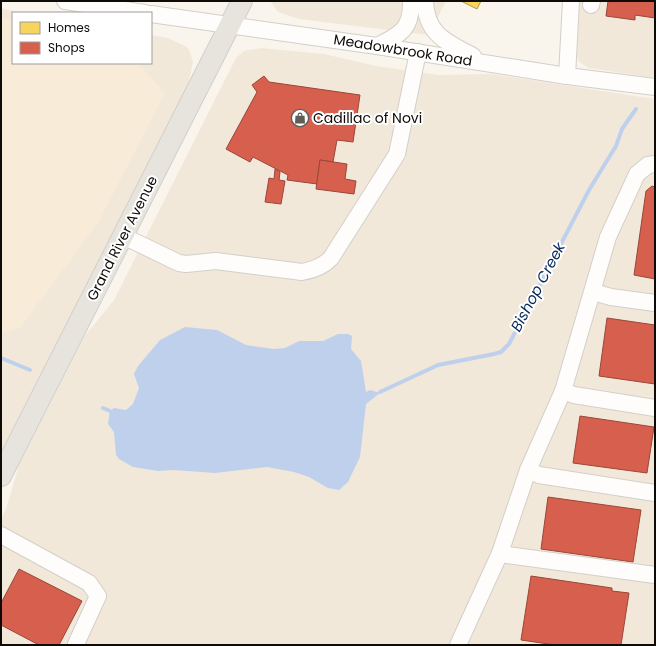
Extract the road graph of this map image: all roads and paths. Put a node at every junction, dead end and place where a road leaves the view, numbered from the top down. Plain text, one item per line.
1 (65, 1) edge
2 (242, 1) edge
3 (411, 1) edge
4 (425, 1) edge
5 (570, 1) edge
6 (137, 12) edge
7 (152, 14) edge
8 (230, 26) junction
9 (377, 46) junction
10 (418, 52) junction
11 (488, 64) junction
12 (567, 76) junction
13 (655, 87) edge
14 (655, 164) edge
15 (123, 236) junction
16 (594, 292) junction
17 (655, 303) edge
18 (563, 391) junction
19 (655, 408) edge
20 (528, 470) junction
21 (1, 476) edge
22 (655, 493) edge
23 (1, 535) edge
24 (500, 553) junction
25 (655, 575) edge
26 (76, 644) edge
27 (460, 644) edge

1 - 6 street
2 - 8 main road, Grand River Avenue
3 - 9 street
4 - 11 street
5 - 12 street
7 - 8 street, Meadowbrook Road
8 - 9 street, Meadowbrook Road
8 - 15 main road, Grand River Avenue
9 - 10 street, Meadowbrook Road
10 - 11 street, Meadowbrook Road
10 - 15 street
11 - 12 street, Meadowbrook Road
12 - 13 street, Meadowbrook Road
14 - 16 street
15 - 21 main road, Grand River Avenue
16 - 17 street
16 - 18 street
18 - 19 street
18 - 20 street
20 - 22 street
20 - 24 street
23 - 26 street
24 - 25 street
24 - 27 street

